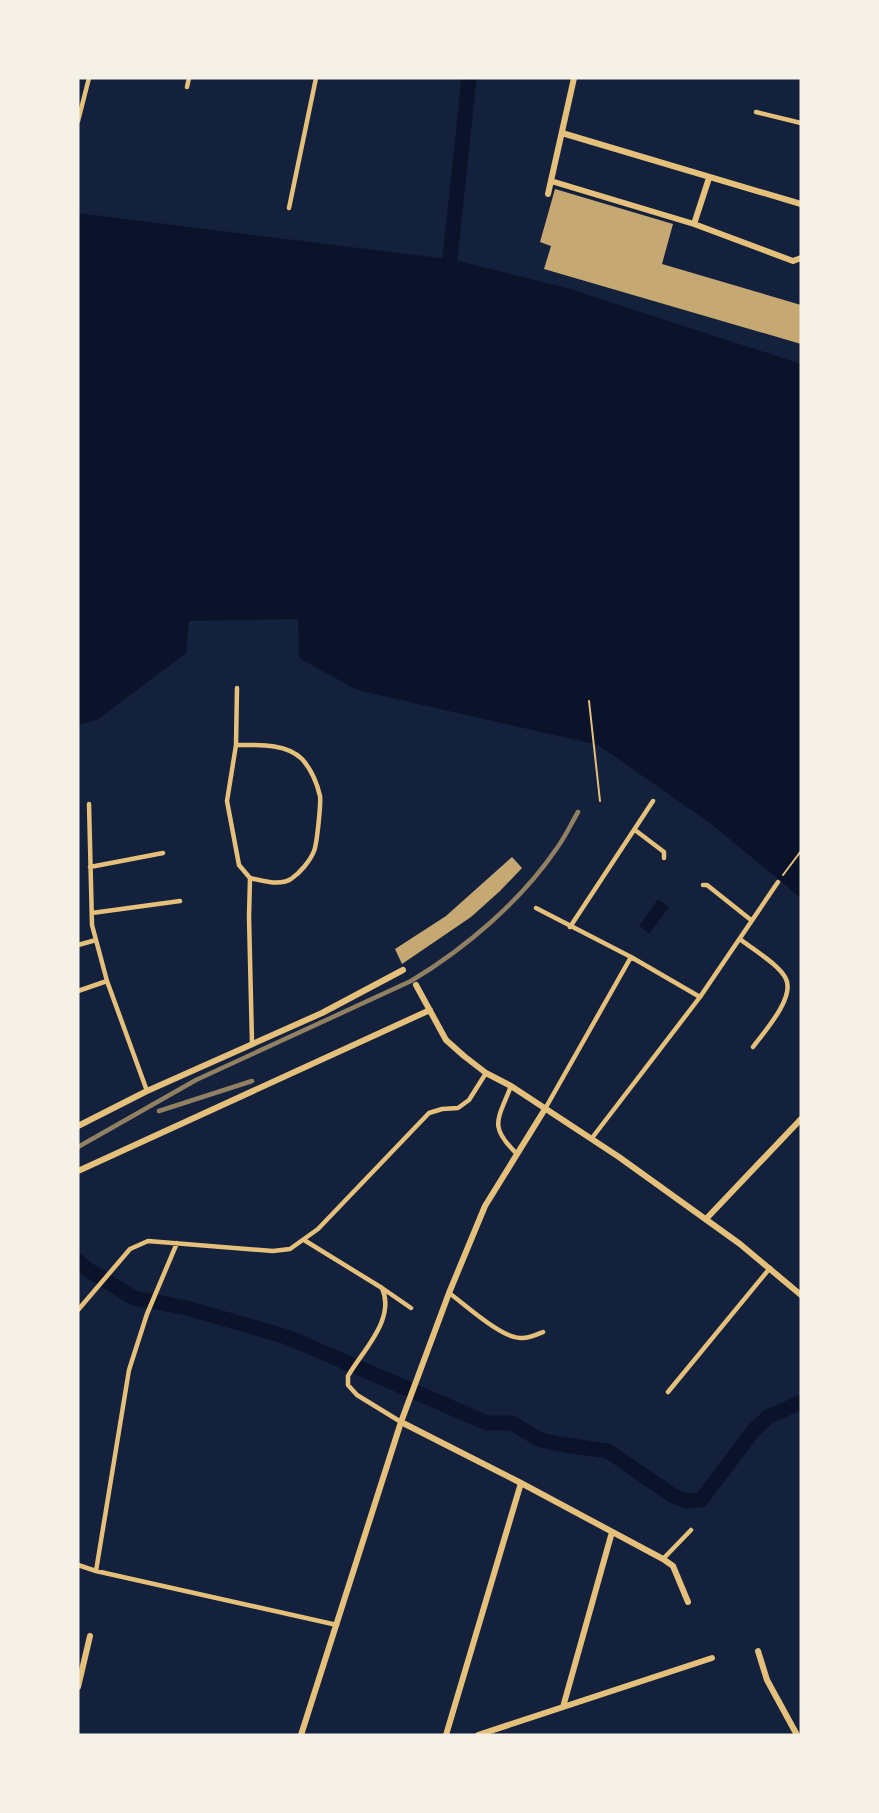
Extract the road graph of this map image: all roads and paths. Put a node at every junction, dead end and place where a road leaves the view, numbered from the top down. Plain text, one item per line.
1 (89, 78) edge
2 (189, 78) edge
3 (316, 78) edge
4 (574, 78) edge
5 (187, 87) dead end
6 (756, 112) dead end
7 (78, 121) edge
8 (801, 123) edge
9 (562, 133) junction
10 (709, 178) junction
11 (551, 181) junction
12 (548, 194) dead end
13 (801, 204) edge
14 (290, 208) dead end
15 (694, 224) junction
16 (801, 258) edge
17 (237, 688) dead end
18 (589, 701) dead end
19 (236, 745) junction
20 (600, 801) dead end
21 (653, 801) dead end
22 (89, 804) dead end
23 (635, 830) junction
24 (801, 851) edge
25 (163, 853) dead end
26 (664, 858) dead end
27 (90, 867) junction
28 (250, 878) junction
29 (778, 882) joint
30 (703, 885) dead end
31 (180, 901) dead end
32 (536, 908) dead end
33 (92, 913) junction
34 (752, 920) junction
35 (570, 927) junction
36 (740, 939) junction
37 (96, 940) junction
38 (78, 945) edge
39 (631, 957) junction
40 (403, 970) dead end
41 (106, 981) junction
42 (416, 985) dead end
43 (78, 991) edge
44 (700, 997) junction
45 (430, 1010) junction
46 (252, 1043) junction
47 (753, 1047) dead end
48 (486, 1073) junction
49 (511, 1086) junction
50 (147, 1091) junction
51 (545, 1109) junction
52 (801, 1119) edge
53 (78, 1126) edge
54 (592, 1138) junction
55 (517, 1154) junction
56 (78, 1171) edge
57 (706, 1219) junction
58 (304, 1240) junction
59 (177, 1243) junction
60 (770, 1268) junction
61 (382, 1287) junction
62 (449, 1293) junction
63 (801, 1295) edge
64 (411, 1308) dead end
65 (78, 1310) edge
66 (543, 1332) dead end
67 (668, 1392) dead end
68 (400, 1422) junction
69 (521, 1483) junction
70 (691, 1530) dead end
71 (612, 1532) junction
72 (663, 1559) junction
73 (78, 1565) edge
74 (96, 1571) junction
75 (688, 1602) dead end
76 (337, 1625) junction
77 (90, 1636) dead end
78 (758, 1651) dead end
79 (712, 1658) dead end
80 (78, 1687) edge
81 (563, 1707) junction
82 (301, 1735) edge
83 (446, 1735) edge
84 (478, 1735) edge
85 (797, 1735) edge

1 - 7 lane
2 - 5 lane
3 - 14 lane
4 - 9 street
6 - 8 lane
9 - 10 street
9 - 11 street
10 - 13 street
10 - 15 street
11 - 12 street
11 - 15 street
15 - 16 street
17 - 19 lane
18 - 20 path
19 - 28 lane
19 - 28 lane
21 - 23 lane
22 - 27 lane
23 - 26 lane
23 - 35 lane
24 - 29 path
25 - 27 lane
27 - 33 lane
28 - 46 lane
29 - 34 lane
30 - 34 lane
31 - 33 lane
32 - 35 lane
33 - 37 lane
34 - 36 lane
35 - 39 lane
36 - 44 lane
36 - 47 lane
37 - 38 lane
37 - 41 lane
39 - 44 lane
39 - 51 lane
40 - 46 street
41 - 43 lane
41 - 50 lane
42 - 45 street
44 - 54 lane
45 - 48 street
45 - 56 street
46 - 50 street
48 - 49 street
48 - 58 lane
49 - 51 street
49 - 55 lane
50 - 53 street
51 - 54 street
51 - 55 street
52 - 57 street
54 - 57 street
55 - 62 street
57 - 60 street
58 - 59 lane
58 - 61 lane
59 - 65 lane
59 - 74 lane
60 - 63 street
60 - 67 lane
61 - 64 lane
61 - 68 lane
62 - 66 lane
62 - 68 street
68 - 69 street
68 - 76 street
69 - 71 street
69 - 83 street
70 - 72 lane
71 - 72 street
71 - 81 street
72 - 75 street
73 - 74 lane
74 - 76 lane
76 - 82 street
77 - 80 street
78 - 85 street
79 - 81 street
81 - 84 street

